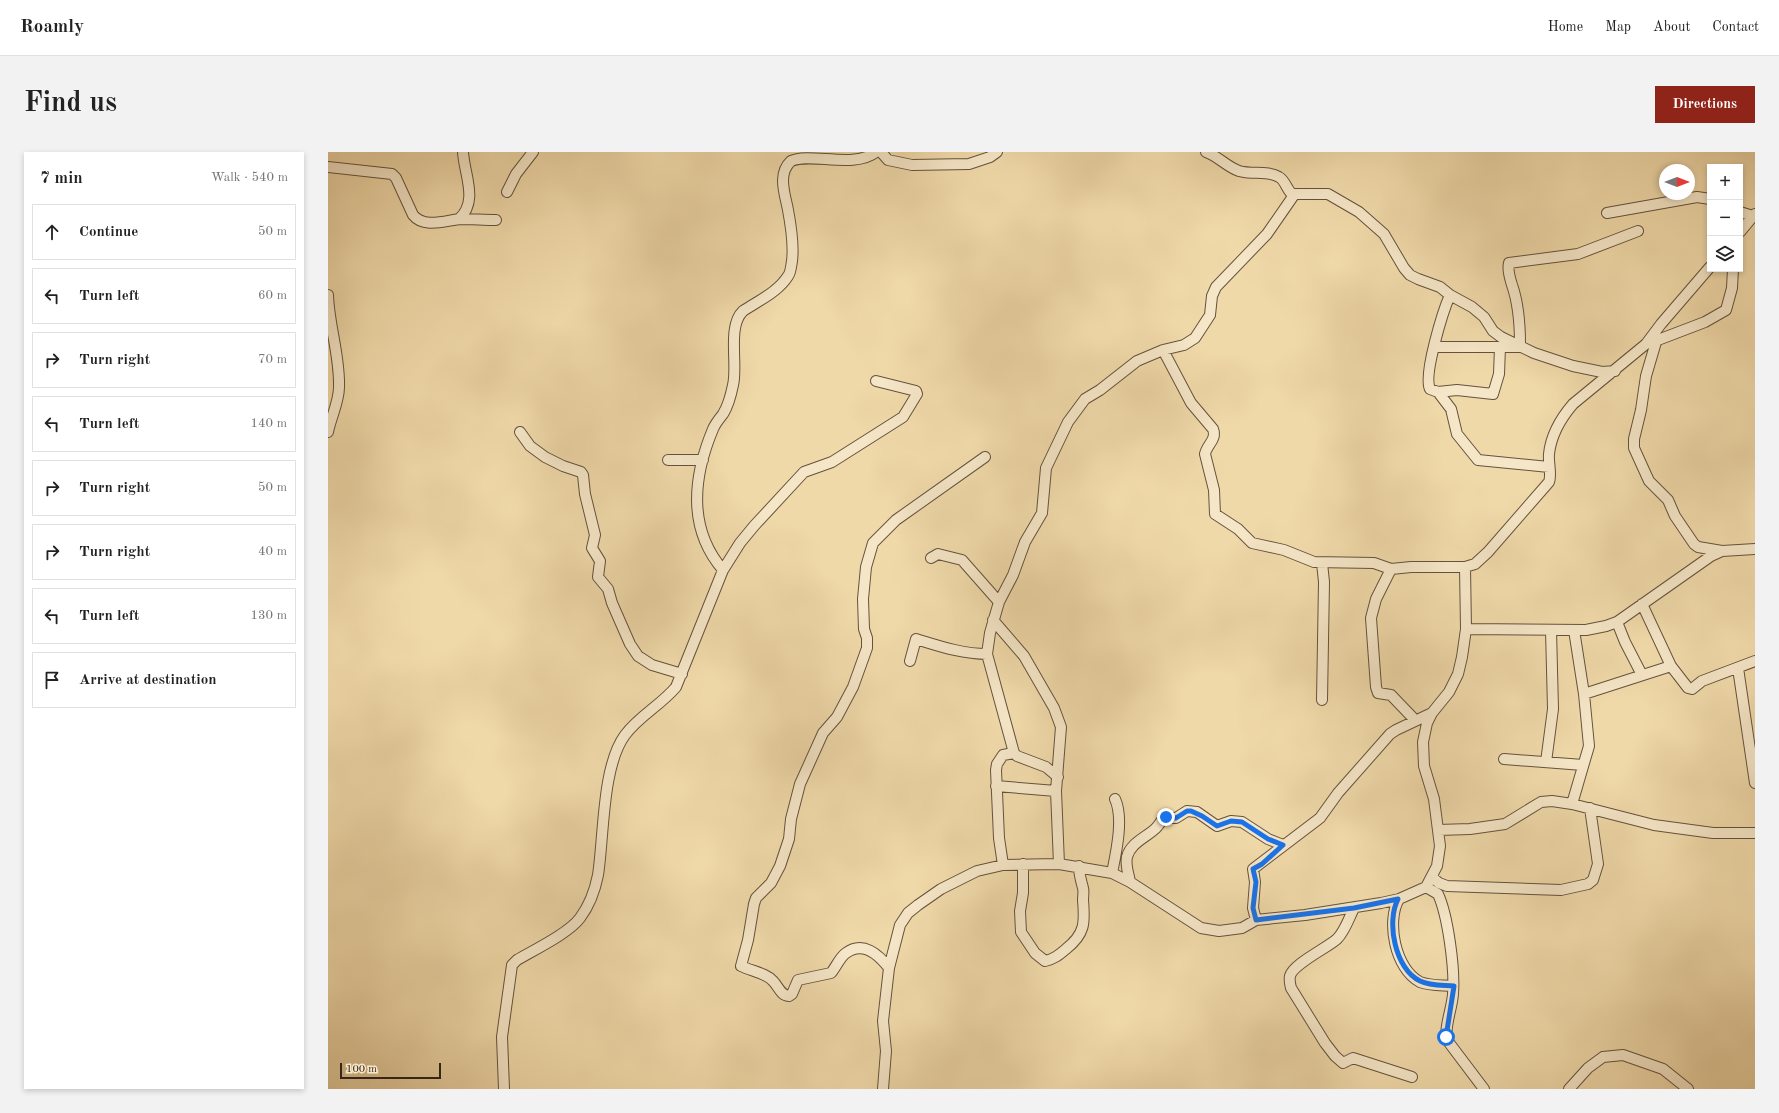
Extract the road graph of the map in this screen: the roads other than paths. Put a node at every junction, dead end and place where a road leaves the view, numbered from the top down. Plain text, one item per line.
1 (463, 152) edge
2 (533, 152) edge
3 (876, 152) edge
4 (881, 152) edge
5 (997, 152) edge
6 (1206, 152) edge
7 (328, 167) edge
8 (507, 192) dead end
9 (1294, 195) junction
10 (1707, 199) edge
11 (1607, 213) dead end
12 (1743, 213) edge
13 (1754, 215) edge
14 (459, 219) junction
15 (496, 220) dead end
16 (1743, 228) edge
17 (1638, 231) dead end
18 (1707, 270) edge
19 (1733, 272) edge
20 (328, 295) edge
21 (1450, 295) junction
22 (1651, 343) junction
23 (1522, 346) junction
24 (1500, 347) junction
25 (1434, 348) junction
26 (1163, 350) junction
27 (1615, 371) junction
28 (876, 381) dead end
29 (1438, 392) junction
30 (328, 432) edge
31 (520, 432) dead end
32 (985, 457) dead end
33 (668, 460) dead end
34 (702, 460) junction
35 (1549, 467) junction
36 (1755, 549) edge
37 (1722, 551) junction
38 (931, 558) dead end
39 (1322, 563) junction
40 (1465, 566) junction
41 (1390, 569) junction
42 (723, 570) junction
43 (999, 602) junction
44 (1642, 604) junction
45 (993, 620) junction
46 (1617, 622) junction
47 (1466, 629) junction
48 (1551, 630) junction
49 (1574, 630) junction
50 (987, 654) junction
51 (910, 661) dead end
52 (1755, 661) edge
53 (1671, 666) junction
54 (1738, 668) junction
55 (682, 674) junction
56 (1642, 675) junction
57 (1584, 694) junction
58 (1322, 700) dead end
59 (1432, 713) junction
60 (1415, 720) junction
61 (1014, 753) junction
62 (1504, 759) dead end
63 (1546, 762) junction
64 (1583, 765) junction
65 (1058, 777) junction
66 (1755, 784) edge
67 (996, 786) junction
68 (1056, 791) junction
69 (1115, 799) dead end
70 (1572, 804) junction
71 (1590, 808) junction
72 (1438, 830) junction
73 (1755, 833) edge
74 (1283, 845) junction
75 (1024, 864) junction
76 (1059, 864) junction
77 (1003, 865) junction
78 (1079, 866) junction
79 (1112, 873) junction
80 (1432, 877) junction
81 (1130, 882) junction
82 (1426, 887) junction
83 (1398, 899) junction
84 (1354, 908) junction
85 (1256, 920) junction
86 (889, 968) junction
87 (1454, 986) junction
88 (1412, 1077) dead end
89 (504, 1089) edge
90 (883, 1089) edge
91 (1484, 1089) edge
92 (1569, 1089) edge
93 (1688, 1089) edge

1 - 14 street
2 - 8 street
3 - 34 street
4 - 5 street
6 - 9 street
7 - 14 street
9 - 21 street
9 - 26 street
10 - 11 street
12 - 13 street
13 - 16 street
14 - 15 street
17 - 23 street
18 - 22 street
19 - 22 street
20 - 30 street
21 - 23 street
21 - 25 street
22 - 27 street
22 - 37 street
23 - 24 street
23 - 27 street
24 - 25 street
24 - 29 street
25 - 29 street
26 - 39 street
26 - 43 street
27 - 35 street
28 - 42 street
29 - 35 street
31 - 55 street
32 - 86 street
33 - 34 street
34 - 42 street
35 - 40 street
36 - 37 street
37 - 44 street
38 - 43 street
39 - 41 street
39 - 58 street
40 - 41 street
40 - 47 street
41 - 60 street
42 - 55 street
43 - 45 street
44 - 46 street
44 - 53 street
45 - 50 street
45 - 65 street
46 - 49 street
46 - 56 street
47 - 48 street
47 - 59 street
48 - 49 street
48 - 63 street
49 - 57 street
50 - 51 street
50 - 61 street
52 - 54 street
53 - 54 street
53 - 56 street
54 - 66 street
55 - 89 street
56 - 57 street
57 - 64 street
59 - 60 street
59 - 72 street
60 - 74 street
61 - 65 street
61 - 67 street
62 - 63 street
63 - 64 street
64 - 70 street
65 - 68 street
67 - 68 street
67 - 77 street
68 - 76 street
69 - 79 street
70 - 71 street
70 - 72 street
71 - 73 street
71 - 80 street
72 - 80 street
74 - 81 street
74 - 85 street
75 - 76 street
75 - 77 street
75 - 78 street
76 - 78 street
77 - 86 street
78 - 79 street
79 - 81 street
80 - 82 street
81 - 85 street
82 - 83 street
82 - 87 street
83 - 84 street
83 - 87 street
84 - 85 street
84 - 88 street
86 - 90 street
87 - 91 street
92 - 93 street

